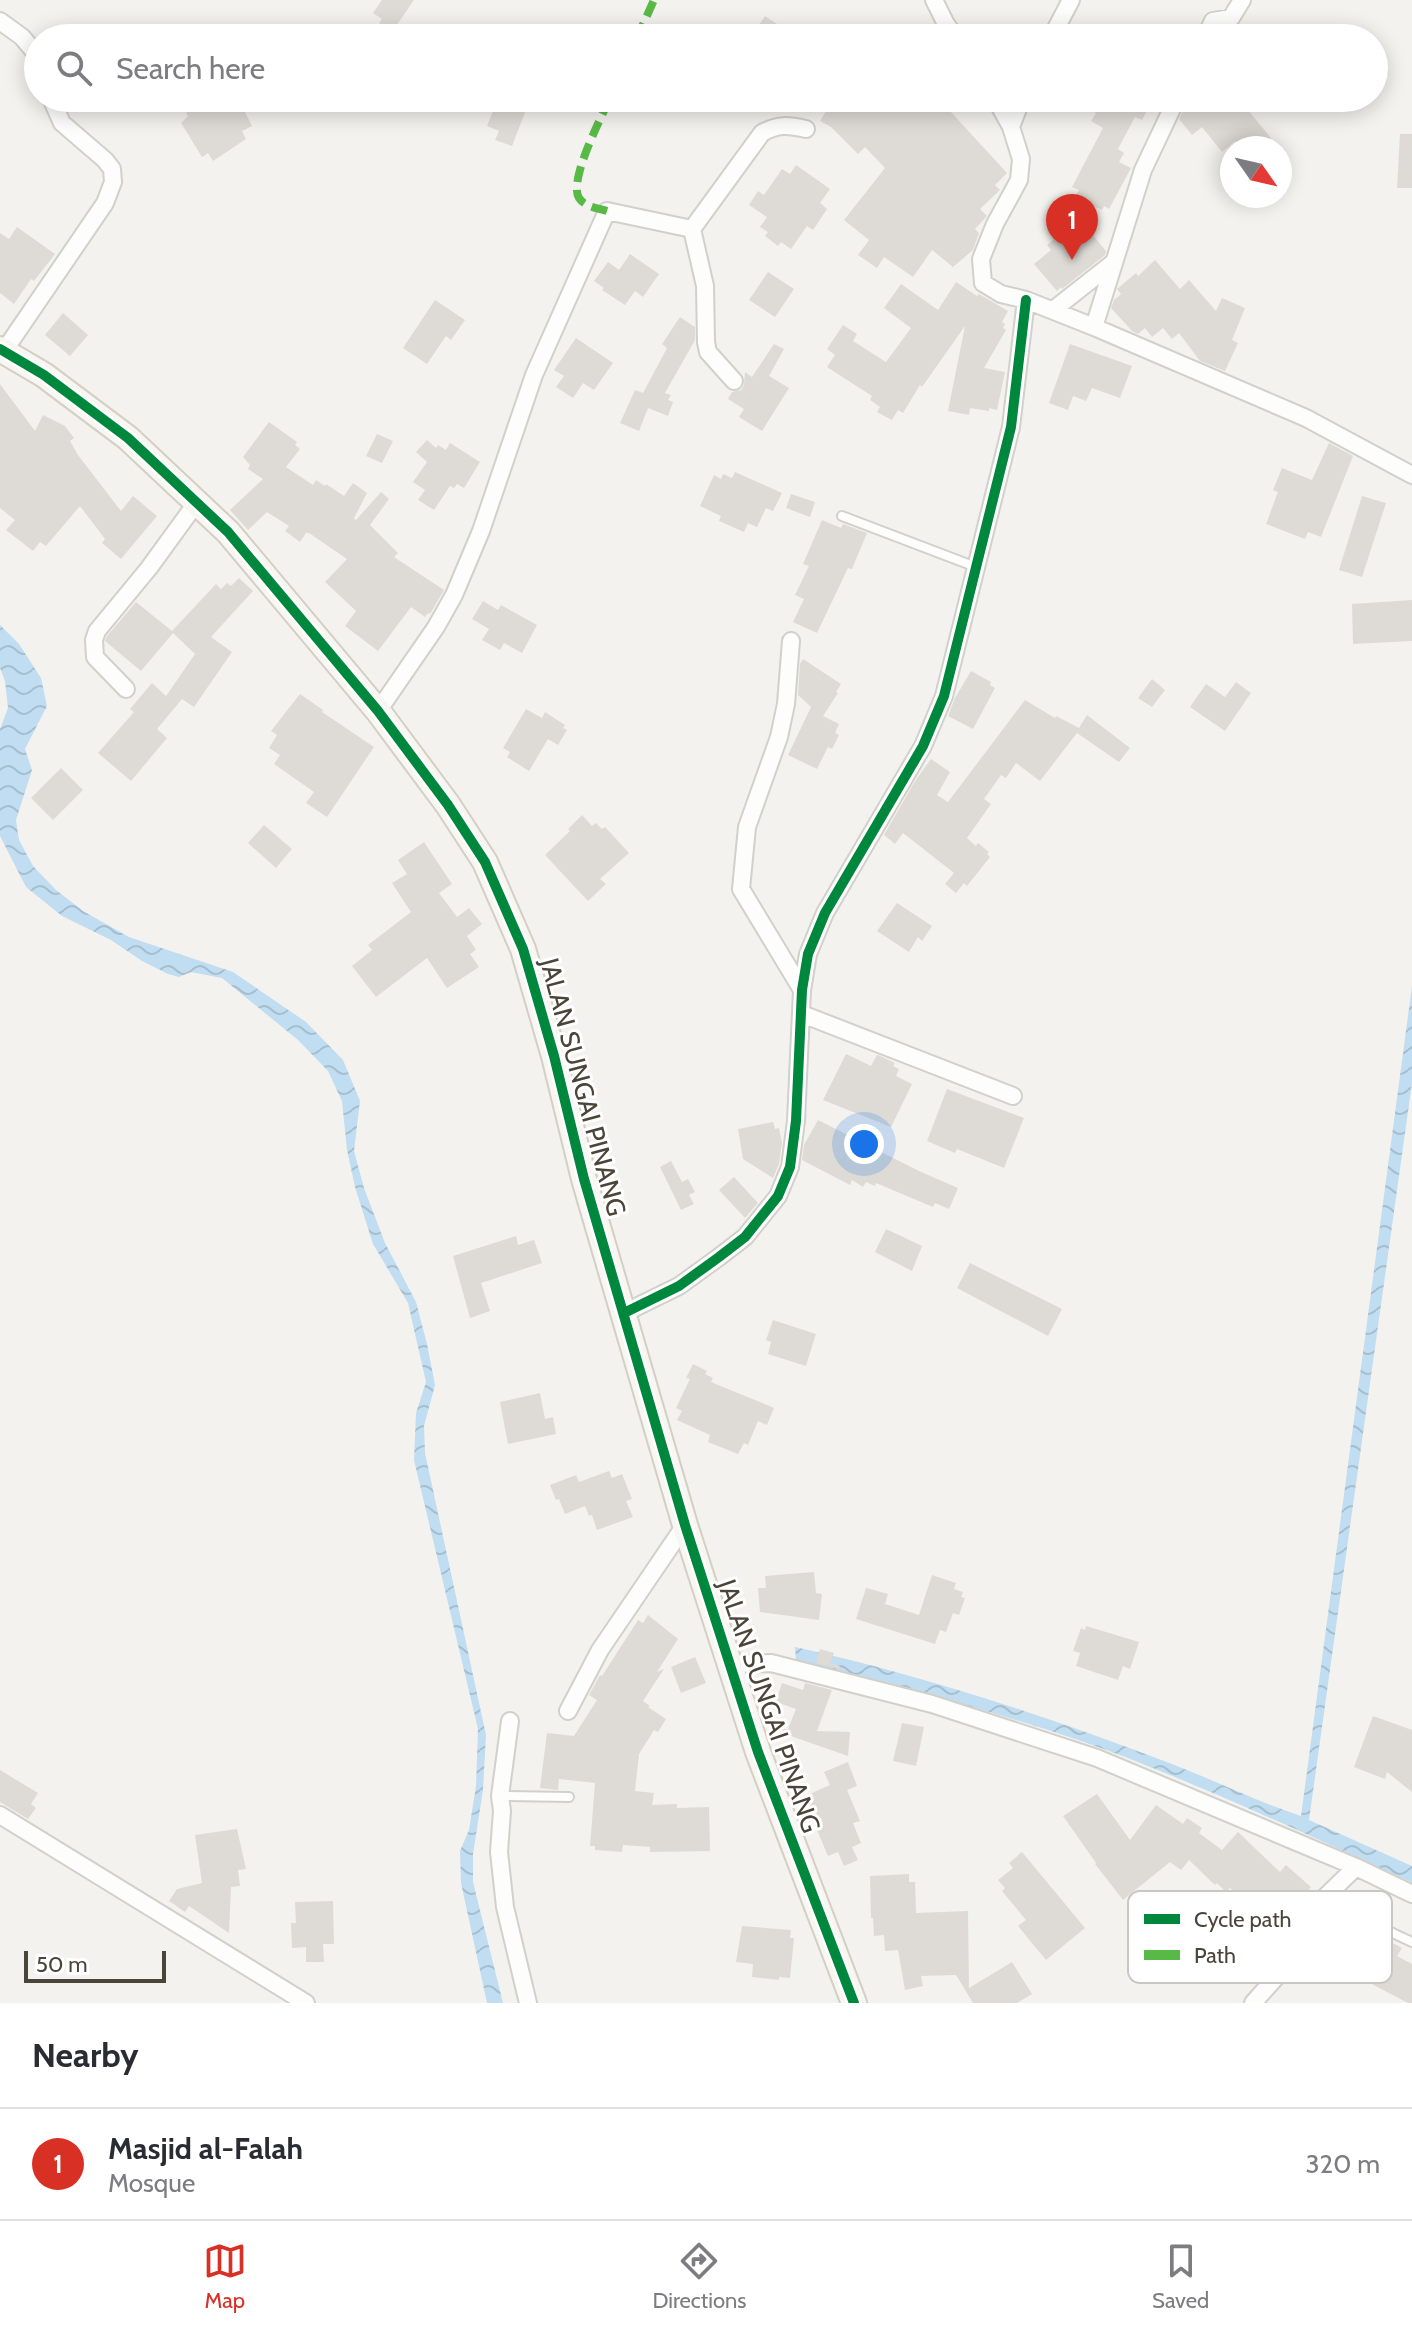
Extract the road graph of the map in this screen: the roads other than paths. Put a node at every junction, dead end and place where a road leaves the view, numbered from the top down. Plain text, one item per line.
1 (934, 0) edge
2 (1071, 0) edge
3 (1242, 0) edge
4 (0, 21) edge
5 (946, 24) edge
6 (1058, 24) edge
7 (1212, 24) edge
8 (24, 39) edge
9 (57, 112) edge
10 (1003, 112) edge
11 (1017, 112) edge
12 (1170, 112) edge
13 (1011, 127) junction
14 (806, 129) dead end
15 (692, 229) junction
16 (1114, 262) junction
17 (1026, 300) junction
18 (1053, 310) junction
19 (1094, 327) junction
20 (2, 350) edge
21 (734, 381) dead end
22 (1412, 475) edge
23 (197, 502) junction
24 (842, 516) dead end
25 (977, 567) junction
26 (791, 641) dead end
27 (126, 689) dead end
28 (378, 711) junction
29 (802, 990) junction
30 (802, 1014) junction
31 (1013, 1096) dead end
32 (624, 1313) junction
33 (685, 1525) junction
34 (730, 1664) junction
35 (568, 1711) dead end
36 (510, 1721) dead end
37 (500, 1796) junction
38 (569, 1797) dead end
39 (0, 1815) edge
40 (1356, 1867) junction
41 (1331, 1890) edge
42 (1412, 1894) edge
43 (1392, 1933) edge
44 (1412, 1942) edge
45 (1271, 1983) edge
46 (306, 2003) edge
47 (528, 2003) edge
48 (854, 2003) edge
49 (1253, 2003) edge

1 - 5 street
2 - 6 street
3 - 7 street
4 - 8 street
9 - 20 street
10 - 13 street
11 - 13 street
12 - 16 street
13 - 17 street
14 - 15 street
15 - 21 street
15 - 28 street
16 - 18 street
16 - 19 street
17 - 18 street
17 - 25 street
18 - 19 street
19 - 22 street
20 - 23 street, JALAN SUNGAI PINANG
23 - 27 street
23 - 28 street, JALAN SUNGAI PINANG
24 - 25 lane
25 - 29 street
26 - 29 street
28 - 32 street, JALAN SUNGAI PINANG
29 - 30 street
30 - 31 street
30 - 32 street
32 - 33 street, JALAN SUNGAI PINANG
33 - 34 street, JALAN SUNGAI PINANG
33 - 35 street
34 - 40 street
34 - 48 street, JALAN SUNGAI PINANG
36 - 37 street
37 - 38 lane
37 - 47 street
39 - 46 street
40 - 41 street
40 - 42 street
43 - 44 lane
45 - 49 street

